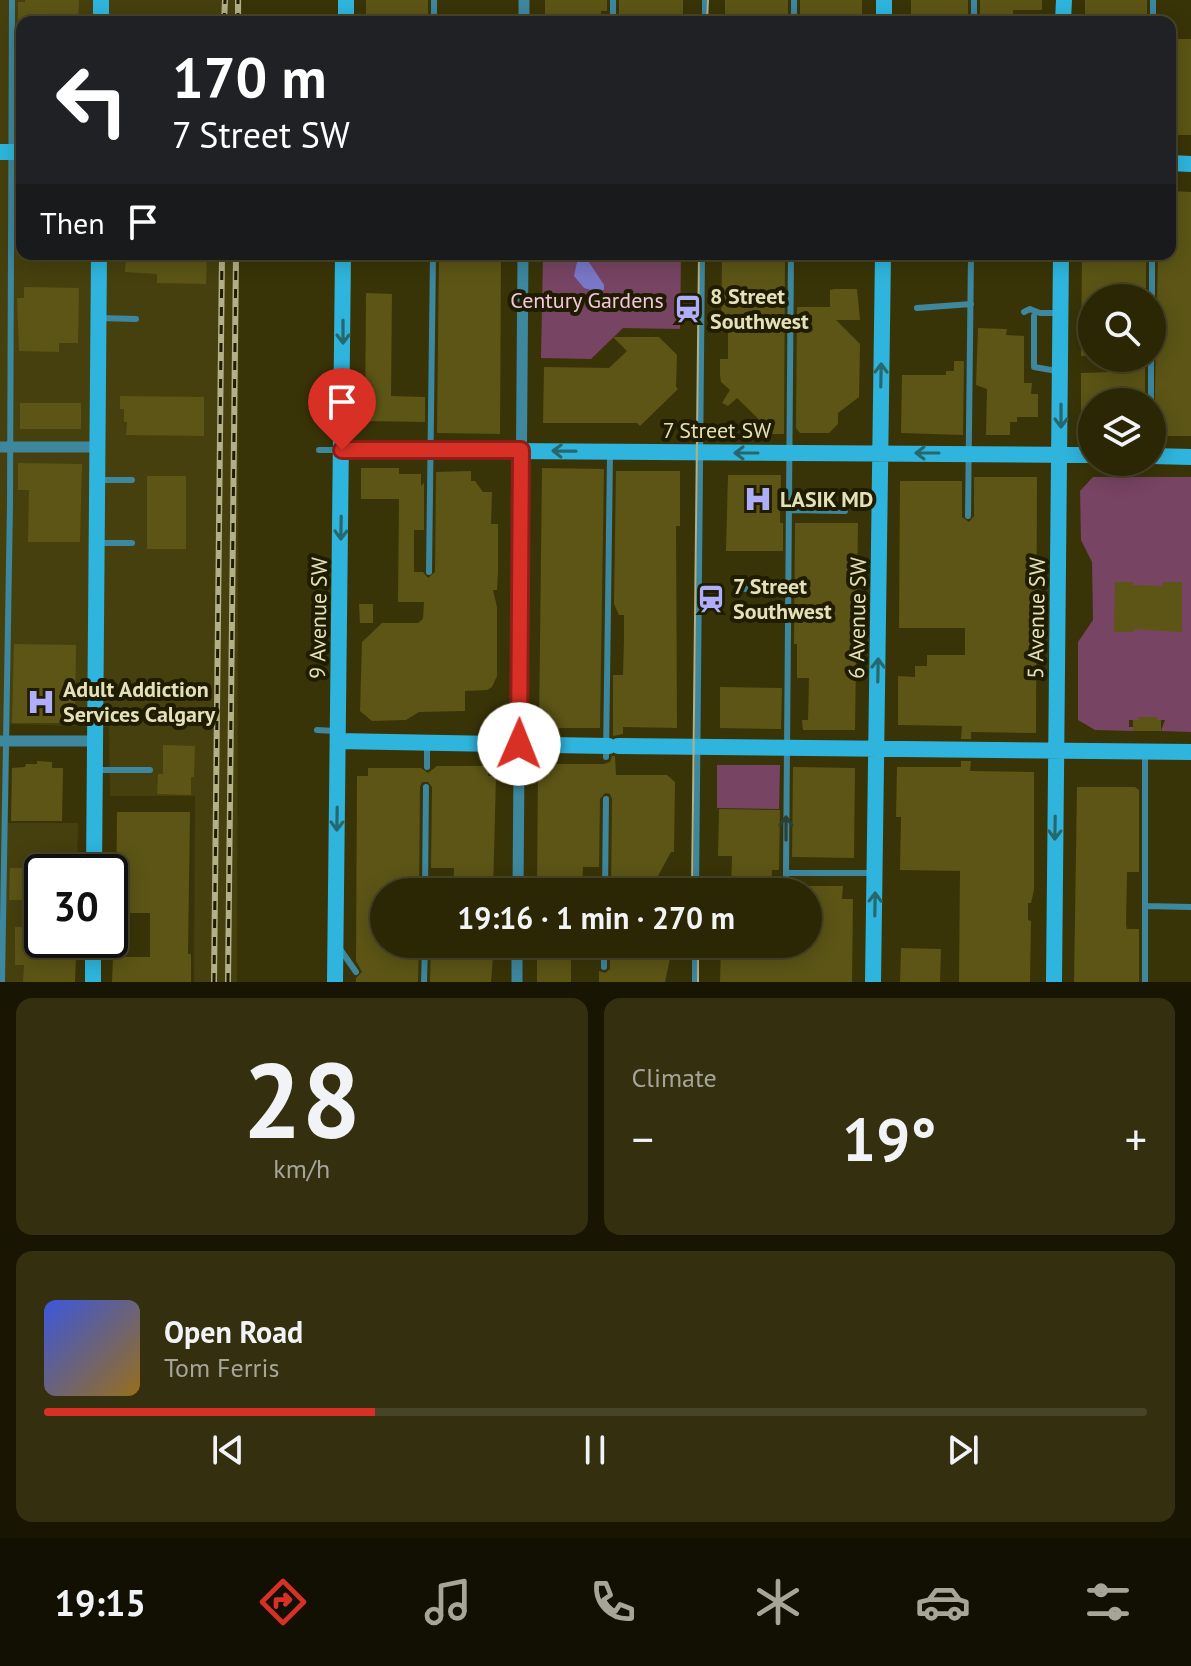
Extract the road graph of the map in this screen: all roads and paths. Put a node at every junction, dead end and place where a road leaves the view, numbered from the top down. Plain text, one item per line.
1 (12, 0) edge
2 (11, 152) edge
3 (99, 260) edge
4 (343, 260) edge
5 (433, 260) edge
6 (523, 260) edge
7 (702, 260) edge
8 (791, 260) edge
9 (883, 260) edge
10 (971, 260) edge
11 (1061, 260) edge
12 (1152, 260) edge
13 (1152, 284) edge
14 (971, 304) junction
15 (917, 308) dead end
16 (1061, 313) junction
17 (99, 318) junction
18 (136, 319) dead end
19 (1061, 371) junction
20 (5, 447) edge
21 (98, 447) junction
22 (319, 450) dead end
23 (342, 450) junction
24 (521, 450) junction
25 (430, 451) junction
26 (610, 451) junction
27 (698, 452) junction
28 (790, 453) junction
29 (880, 453) junction
30 (968, 454) junction
31 (1061, 454) junction
32 (1078, 455) edge
33 (1166, 456) edge
34 (1191, 457) edge
35 (97, 480) junction
36 (132, 480) dead end
37 (789, 510) junction
38 (845, 511) dead end
39 (968, 516) dead end
40 (97, 543) junction
41 (132, 543) dead end
42 (429, 572) dead end
43 (788, 588) junction
44 (738, 589) dead end
45 (95, 715) junction
46 (126, 715) dead end
47 (317, 730) dead end
48 (338, 736) junction
49 (3, 741) edge
50 (94, 741) junction
51 (427, 742) junction
52 (519, 744) junction
53 (697, 748) junction
54 (786, 748) junction
55 (877, 748) junction
56 (610, 749) junction
57 (1056, 750) junction
58 (1145, 751) junction
59 (1191, 752) edge
60 (427, 767) dead end
61 (94, 770) junction
62 (150, 770) dead end
63 (426, 787) dead end
64 (606, 799) dead end
65 (94, 854) edge
66 (786, 873) junction
67 (875, 873) junction
68 (425, 878) edge
69 (518, 878) edge
70 (606, 878) edge
71 (696, 878) edge
72 (786, 878) edge
73 (1145, 906) junction
74 (1191, 907) edge
75 (335, 942) junction
76 (93, 958) edge
77 (425, 958) edge
78 (517, 958) edge
79 (604, 958) edge
80 (695, 958) edge
81 (604, 967) dead end
82 (355, 971) dead end
83 (2, 982) edge
84 (93, 982) edge
85 (335, 982) edge
86 (424, 982) edge
87 (517, 982) edge
88 (695, 982) edge
89 (873, 982) edge
90 (1054, 982) edge
91 (1145, 982) edge

1 - 2 lane
2 - 20 lane
3 - 17 street
4 -> 23 street, 9 Avenue SW
5 - 25 lane
6 - 24 street
7 - 27 lane
8 - 28 lane
29 -> 9 street, 6 Avenue SW
10 - 14 lane
11 - 16 street, 5 Avenue SW
12 - 13 lane
14 - 15 lane
14 - 30 lane
16 - 19 street, 5 Avenue SW
16 - 19 lane
17 - 18 lane
17 - 21 street
19 -> 31 street, 5 Avenue SW
20 - 21 street
20 - 49 lane
21 - 35 street
22 - 23 lane
23 - 25 street, 7 Street SW
23 -> 48 street, 9 Avenue SW
24 - 25 street, 7 Street SW
26 -> 24 street, 7 Street SW
24 - 52 street
25 - 42 lane
26 - 27 street, 7 Street SW
26 - 56 lane
28 -> 27 street, 7 Street SW
27 - 53 lane
28 - 29 street, 7 Street SW
28 - 37 lane
30 -> 29 street, 7 Street SW
55 -> 29 street, 6 Avenue SW
30 - 31 street, 7 Street SW
30 - 39 lane
31 - 32 street, 7 Street SW
31 - 57 street, 5 Avenue SW
33 - 34 street
35 - 36 lane
35 - 40 street
37 - 38 lane
37 - 43 lane
40 - 41 lane
40 - 45 street
43 - 44 lane
43 - 54 lane
45 - 46 lane
45 - 50 street
47 - 48 lane
48 - 51 street
48 -> 75 street, 9 Avenue SW
49 - 50 street
49 - 83 lane
50 - 61 street
51 - 52 street
51 - 60 lane
52 - 56 street
52 - 69 street
53 - 54 street
53 - 56 street
53 - 71 lane
54 - 55 street
66 -> 54 lane
55 - 57 street
55 - 67 street, 6 Avenue SW
57 - 58 street
57 -> 90 street, 5 Avenue SW
58 - 59 street
58 - 73 lane
61 - 62 lane
61 - 65 street
63 - 68 lane
64 - 70 lane
66 - 67 lane
66 - 72 lane
89 -> 67 street, 6 Avenue SW
73 - 74 lane
73 - 91 lane
75 - 82 lane
75 - 85 street, 9 Avenue SW
76 - 84 street
77 - 86 lane
78 - 87 street
79 - 81 lane
80 - 88 lane

